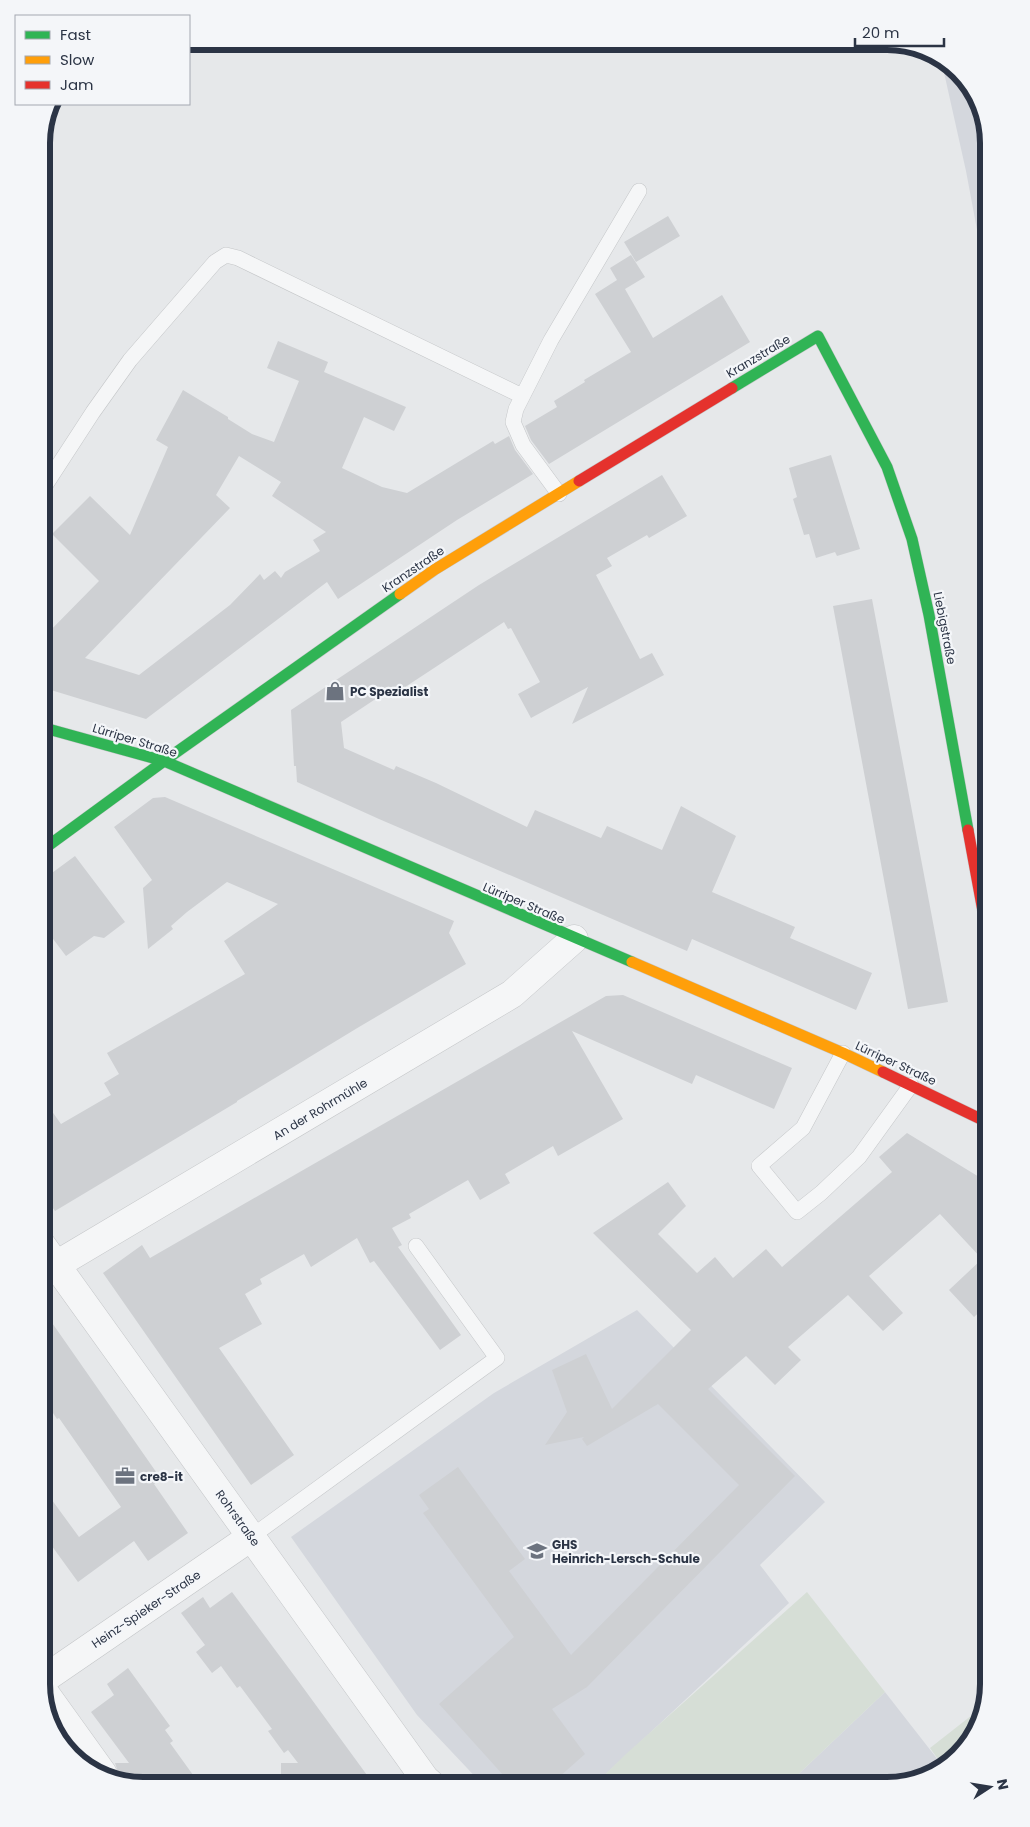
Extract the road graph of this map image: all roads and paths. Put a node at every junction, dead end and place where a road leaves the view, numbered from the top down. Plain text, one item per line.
1 (639, 191) dead end
2 (818, 336) joint
3 (522, 396) junction
4 (50, 478) edge
5 (559, 494) junction
6 (50, 729) edge
7 (164, 761) junction
8 (50, 844) edge
9 (980, 894) edge
10 (574, 939) junction
11 (843, 1054) junction
12 (911, 1085) junction
13 (980, 1119) edge
14 (416, 1246) dead end
15 (50, 1251) edge
16 (50, 1259) edge
17 (251, 1536) junction
18 (50, 1674) edge
19 (52, 1703) edge
20 (95, 1763) edge
21 (424, 1777) edge

1 - 3 lane
2 - 5 street, Kranzstraße
2 - 9 street, Liebigstraße
3 - 4 lane
3 - 5 lane
5 - 7 street, Kranzstraße
6 - 7 street, Lürriper Straße
7 - 8 street, Kranzstraße
7 - 10 street, Lürriper Straße
10 - 11 street, Lürriper Straße
10 - 15 street, An der Rohrmühle
11 - 12 street, Lürriper Straße
11 - 12 lane
12 - 13 street, Lürriper Straße
14 - 17 lane
16 - 17 street, Rohrstraße
17 - 18 street, Heinz-Spieker-Straße
17 - 21 street, Rohrstraße
19 - 20 street

